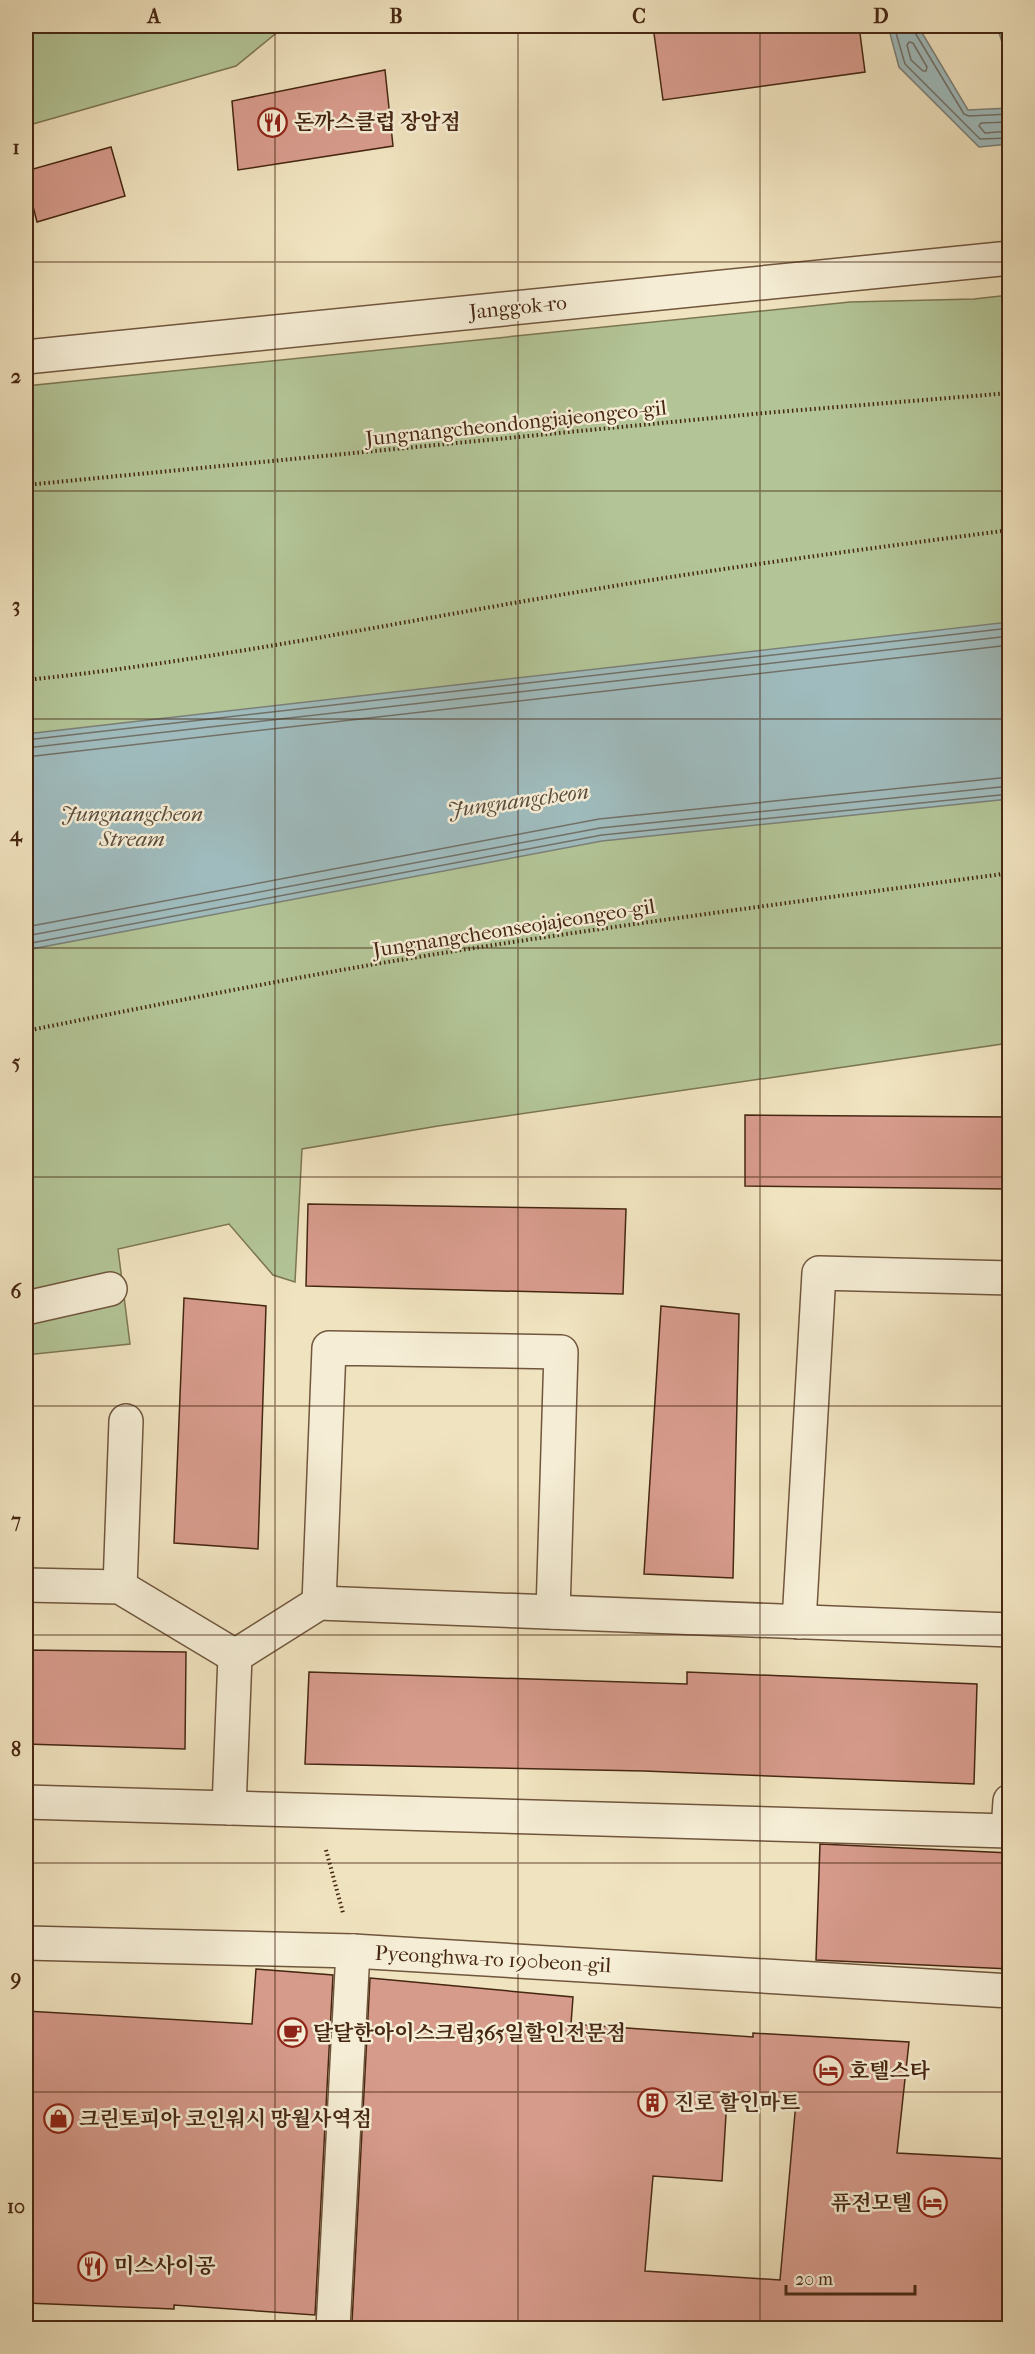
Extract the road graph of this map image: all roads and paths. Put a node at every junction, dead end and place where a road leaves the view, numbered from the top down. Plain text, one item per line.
1 (1010, 258) edge
2 (26, 357) edge
3 (1010, 393) edge
4 (26, 485) edge
5 (1010, 530) edge
6 (26, 680) edge
7 (1010, 873) edge
8 (26, 1031) edge
9 (1010, 1278) edge
10 (110, 1289) dead end
11 (26, 1308) edge
12 (126, 1421) dead end
13 (26, 1585) edge
14 (120, 1587) junction
15 (319, 1603) junction
16 (553, 1612) junction
17 (799, 1622) junction
18 (1010, 1630) edge
19 (235, 1656) junction
20 (1010, 1801) edge
21 (26, 1802) edge
22 (230, 1808) junction
23 (315, 1810) junction
24 (26, 1943) edge
25 (353, 1951) junction
26 (1010, 1991) edge
27 (333, 2328) edge

1 - 2 street, Janggok-ro
3 - 4 path, Jungnangcheondongjajeongeo-gil
5 - 6 path
7 - 8 path, Jungnangcheonseojajeongeo-gil
9 - 17 street
10 - 11 street
12 - 14 street
13 - 14 street
14 - 19 street
15 - 16 street
15 - 16 street
15 - 19 street
16 - 17 street
17 - 18 street
19 - 22 street
20 - 23 street
21 - 22 street
22 - 23 street
23 - 25 path
24 - 25 street
25 - 26 street, Pyeonghwa-ro 190beon-gil
25 - 27 street, Pyeonghwa-ro 190beon-gil

